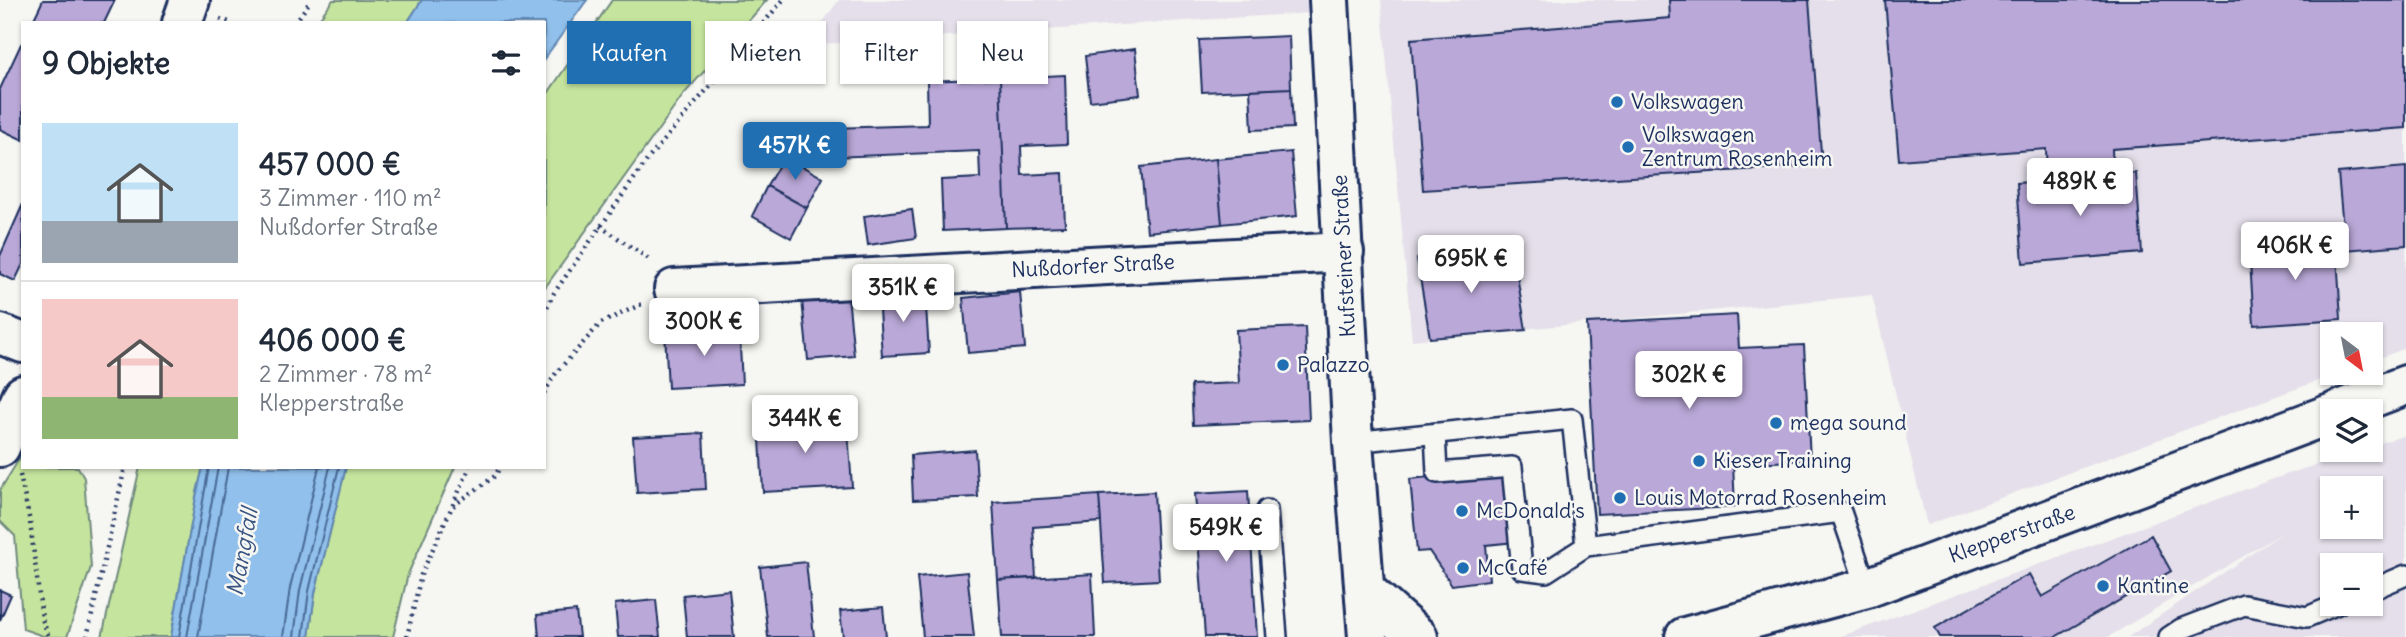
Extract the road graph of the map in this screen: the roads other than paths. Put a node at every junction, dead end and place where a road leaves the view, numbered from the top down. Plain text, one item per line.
1 (190, 0) edge
2 (1329, 0) edge
3 (183, 21) edge
4 (1344, 252) junction
5 (674, 289) road end
6 (0, 334) edge
7 (21, 342) edge
8 (2406, 385) edge
9 (2369, 399) edge
10 (2320, 418) edge
11 (1435, 433) junction
12 (1353, 442) junction
13 (1267, 510) dead end
14 (1586, 546) junction
15 (2406, 575) edge
16 (2383, 585) edge
17 (1867, 588) junction
18 (1365, 590) junction
19 (2320, 612) edge
20 (1277, 637) edge
21 (1368, 637) edge
22 (1418, 637) edge
23 (1685, 637) edge
24 (2169, 637) edge

1 - 3 street
2 - 4 street, Kufsteiner Straße
4 - 5 street, Nußdorfer Straße
4 - 12 street, Kufsteiner Straße
6 - 7 street
8 - 9 street, Klepperstraße
10 - 17 street, Klepperstraße
11 - 12 lane
11 - 14 lane
11 - 14 lane
12 - 18 street, Kufsteiner Straße
13 - 20 lane
14 - 17 lane
15 - 16 lane
17 - 23 street, Klepperstraße
18 - 21 street, Kufsteiner Straße
18 - 22 street
19 - 24 lane

